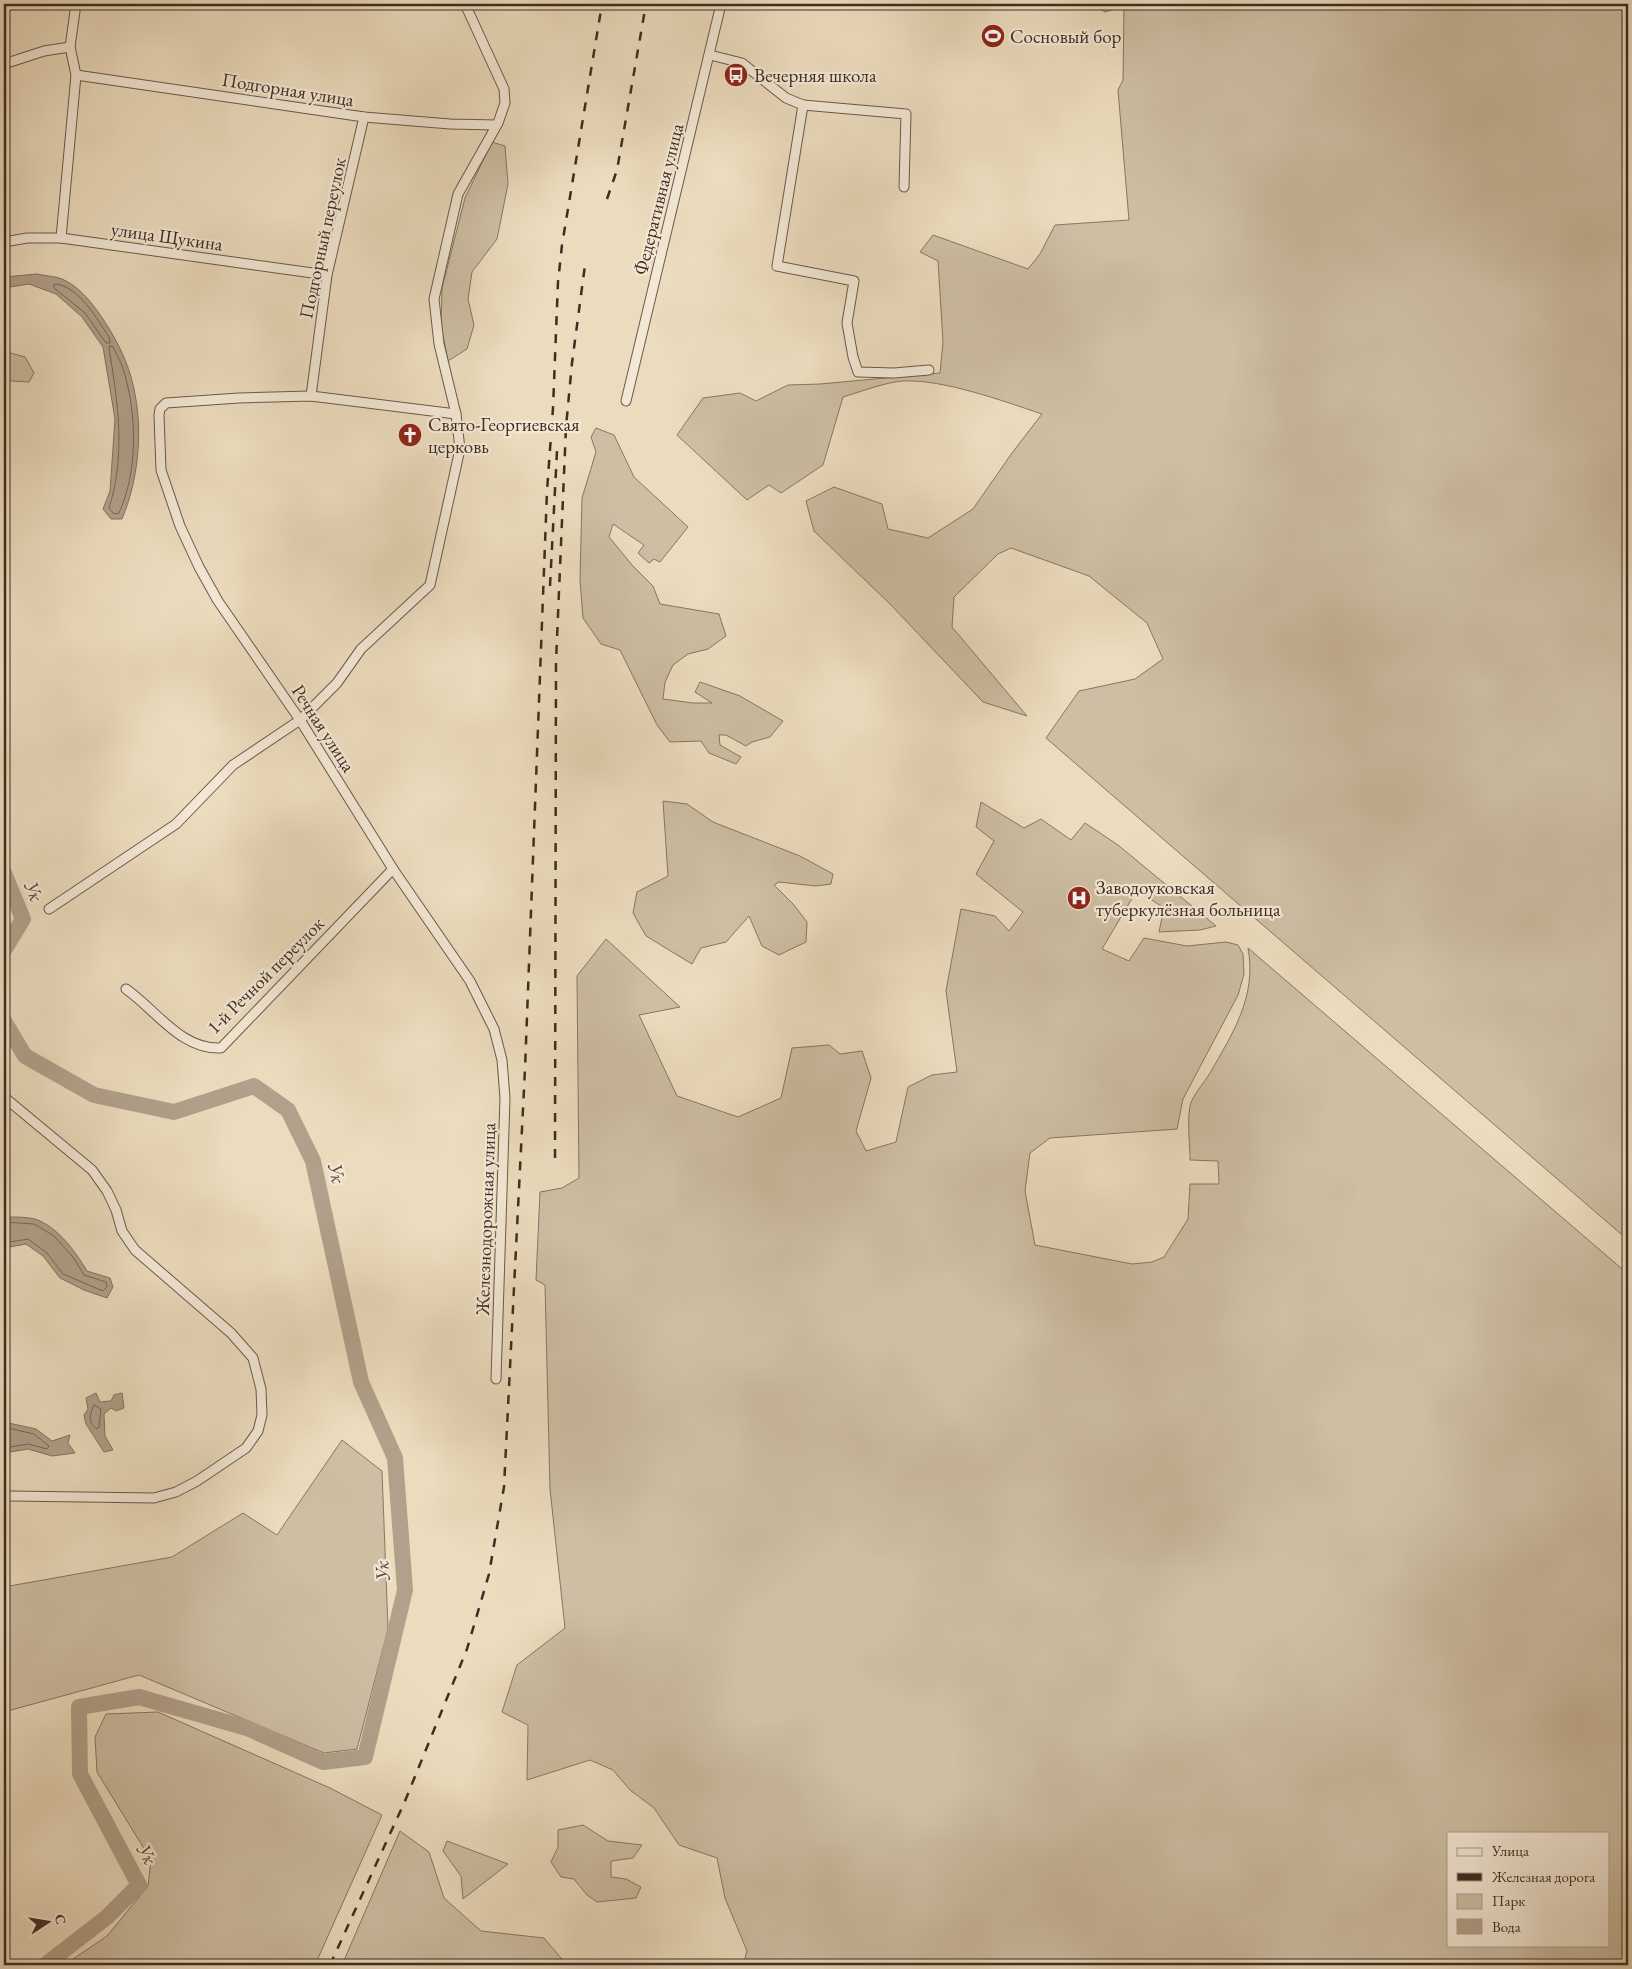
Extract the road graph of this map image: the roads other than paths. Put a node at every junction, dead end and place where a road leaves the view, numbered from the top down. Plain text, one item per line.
1 (76, 4) edge
2 (465, 4) edge
3 (724, 4) edge
4 (70, 47) junction
5 (710, 55) junction
6 (4, 64) edge
7 (76, 74) junction
8 (803, 105) junction
9 (364, 118) junction
10 (496, 125) junction
11 (904, 187) dead end
12 (61, 238) junction
13 (4, 242) edge
14 (327, 275) junction
15 (929, 370) dead end
16 (311, 396) junction
17 (626, 401) dead end
18 (456, 414) junction
19 (300, 720) junction
20 (393, 869) junction
21 (50, 909) dead end
22 (126, 990) dead end
23 (502, 1060) joint
24 (4, 1096) edge
25 (496, 1378) dead end
26 (10, 1496) dead end

1 - 4 street
2 - 10 street
3 - 5 street, Федеративная улица
4 - 6 street
4 - 7 street
5 - 8 street
5 - 17 street, Федеративная улица
7 - 9 street, Подгорная улица
7 - 12 street
8 - 11 street
8 - 15 street
9 - 10 street, Подгорная улица
9 - 14 street, Подгорный переулок
10 - 18 street
12 - 13 street, улица Щукина
12 - 14 street, улица Щукина
14 - 16 street, Подгорный переулок
16 - 18 street
16 - 19 street, Речная улица
18 - 19 street
19 - 20 street, Речная улица
19 - 21 street
20 - 22 street, 1-й Речной переулок
20 - 23 street, Речная улица
23 - 25 street, Железнодорожная улица
24 - 26 street

